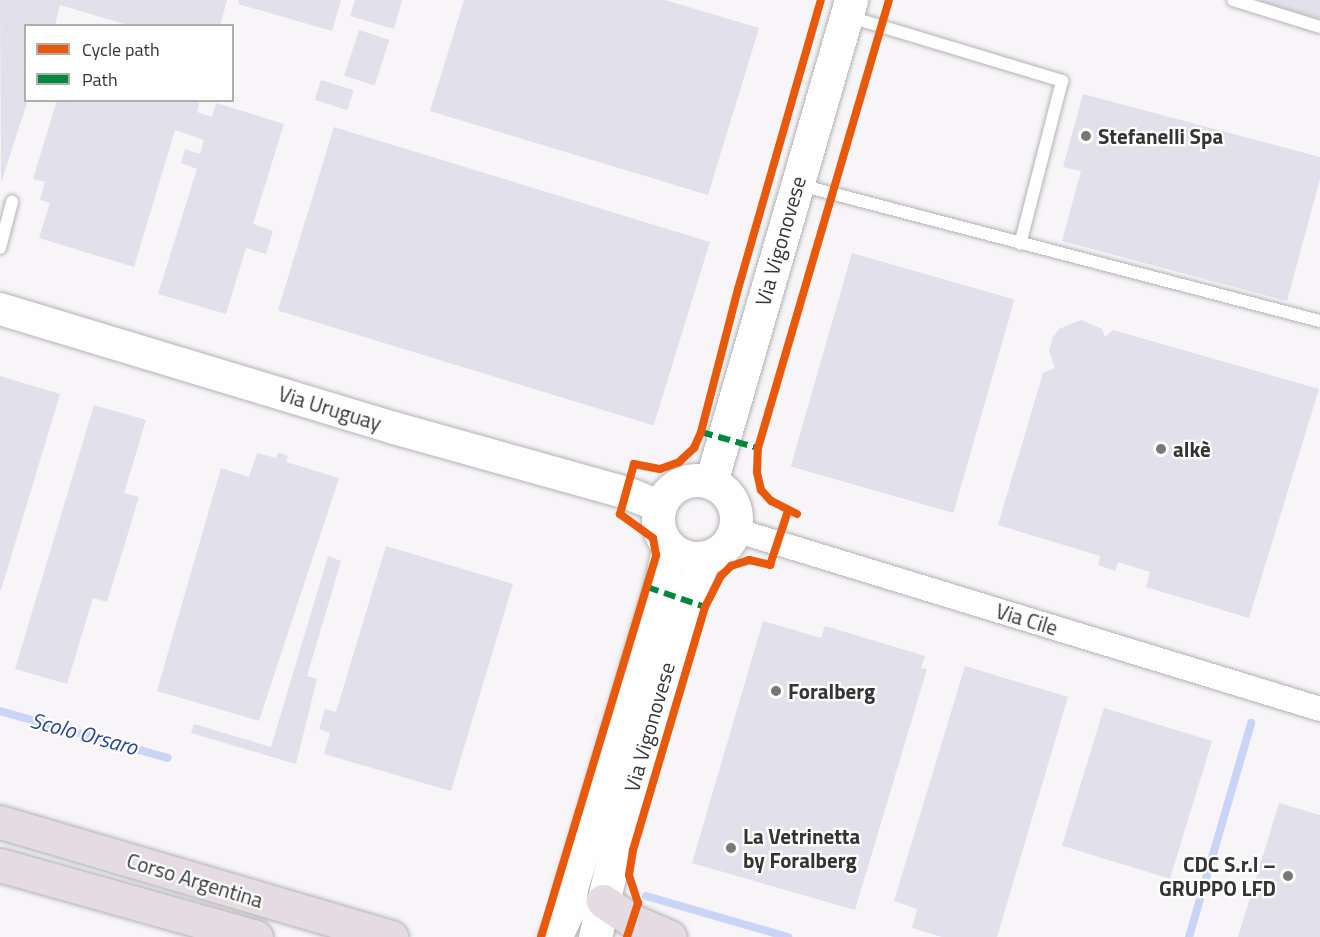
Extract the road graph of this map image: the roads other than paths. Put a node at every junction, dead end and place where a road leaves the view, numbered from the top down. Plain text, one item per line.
1 (1233, 0) edge
2 (849, 8) edge
3 (1320, 27) edge
4 (796, 183) junction
5 (12, 202) dead end
6 (1020, 244) junction
7 (0, 248) edge
8 (0, 309) edge
9 (1320, 321) edge
10 (711, 482) junction
11 (660, 506) junction
12 (735, 530) junction
13 (669, 546) junction
14 (705, 557) junction
15 (1320, 709) edge
16 (0, 822) edge
17 (0, 865) edge
18 (603, 901) junction
19 (569, 908) junction
20 (256, 937) edge
21 (391, 937) edge
22 (555, 937) edge
23 (595, 937) edge
24 (670, 937) edge

1 - 3 lane
2 - 4 main road, Via Vigonovese
2 - 6 lane
4 - 6 lane
4 - 10 main road, Via Vigonovese
5 - 7 lane
6 - 9 lane
8 - 11 street, Via Uruguay
10 - 11 main road
10 - 12 main road
11 - 13 main road
12 - 14 main road, Via Vigonovese
12 - 15 street, Via Cile
13 - 14 main road
13 - 19 main road, Via Vigonovese
14 - 18 main road, Via Vigonovese
16 - 21 highway, Corso Argentina
17 - 20 highway, Corso Argentina
18 - 19 main road
18 - 23 main road, Via Vigonovese
18 - 24 highway
19 - 22 main road, Via Vigonovese

